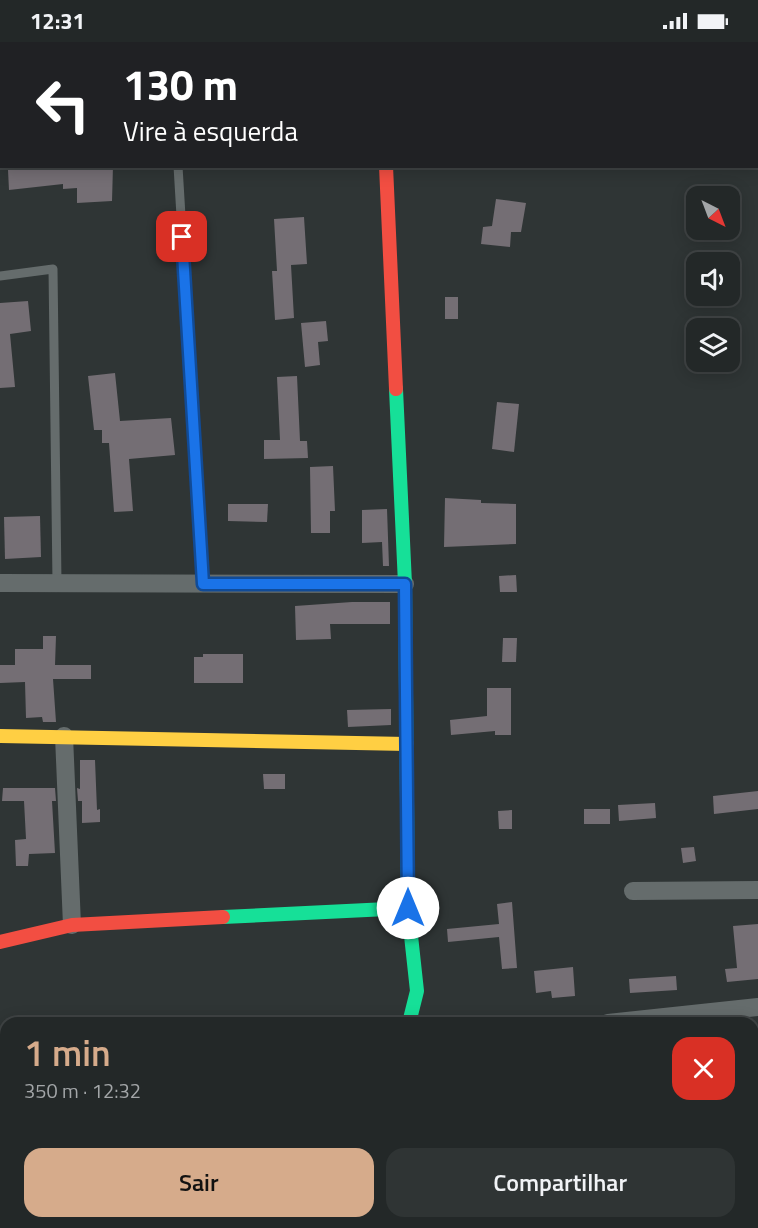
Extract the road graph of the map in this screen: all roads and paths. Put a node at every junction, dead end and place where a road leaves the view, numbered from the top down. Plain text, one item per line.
1 (178, 168) edge
2 (386, 168) edge
3 (0, 276) edge
4 (0, 583) edge
5 (57, 583) junction
6 (203, 584) junction
7 (405, 584) junction
8 (0, 736) edge
9 (64, 736) junction
10 (407, 744) junction
11 (758, 890) edge
12 (633, 891) dead end
13 (408, 908) junction
14 (72, 925) junction
15 (0, 942) edge
16 (758, 1007) edge
17 (410, 1017) edge
18 (664, 1017) edge

1 - 6 lane
2 - 7 street
3 - 5 lane
4 - 5 street
5 - 6 street
6 - 7 street
7 - 10 street
8 - 9 street
9 - 10 street
9 - 14 street
10 - 13 street
11 - 12 street
13 - 14 street
13 - 17 street
14 - 15 street
16 - 18 street

